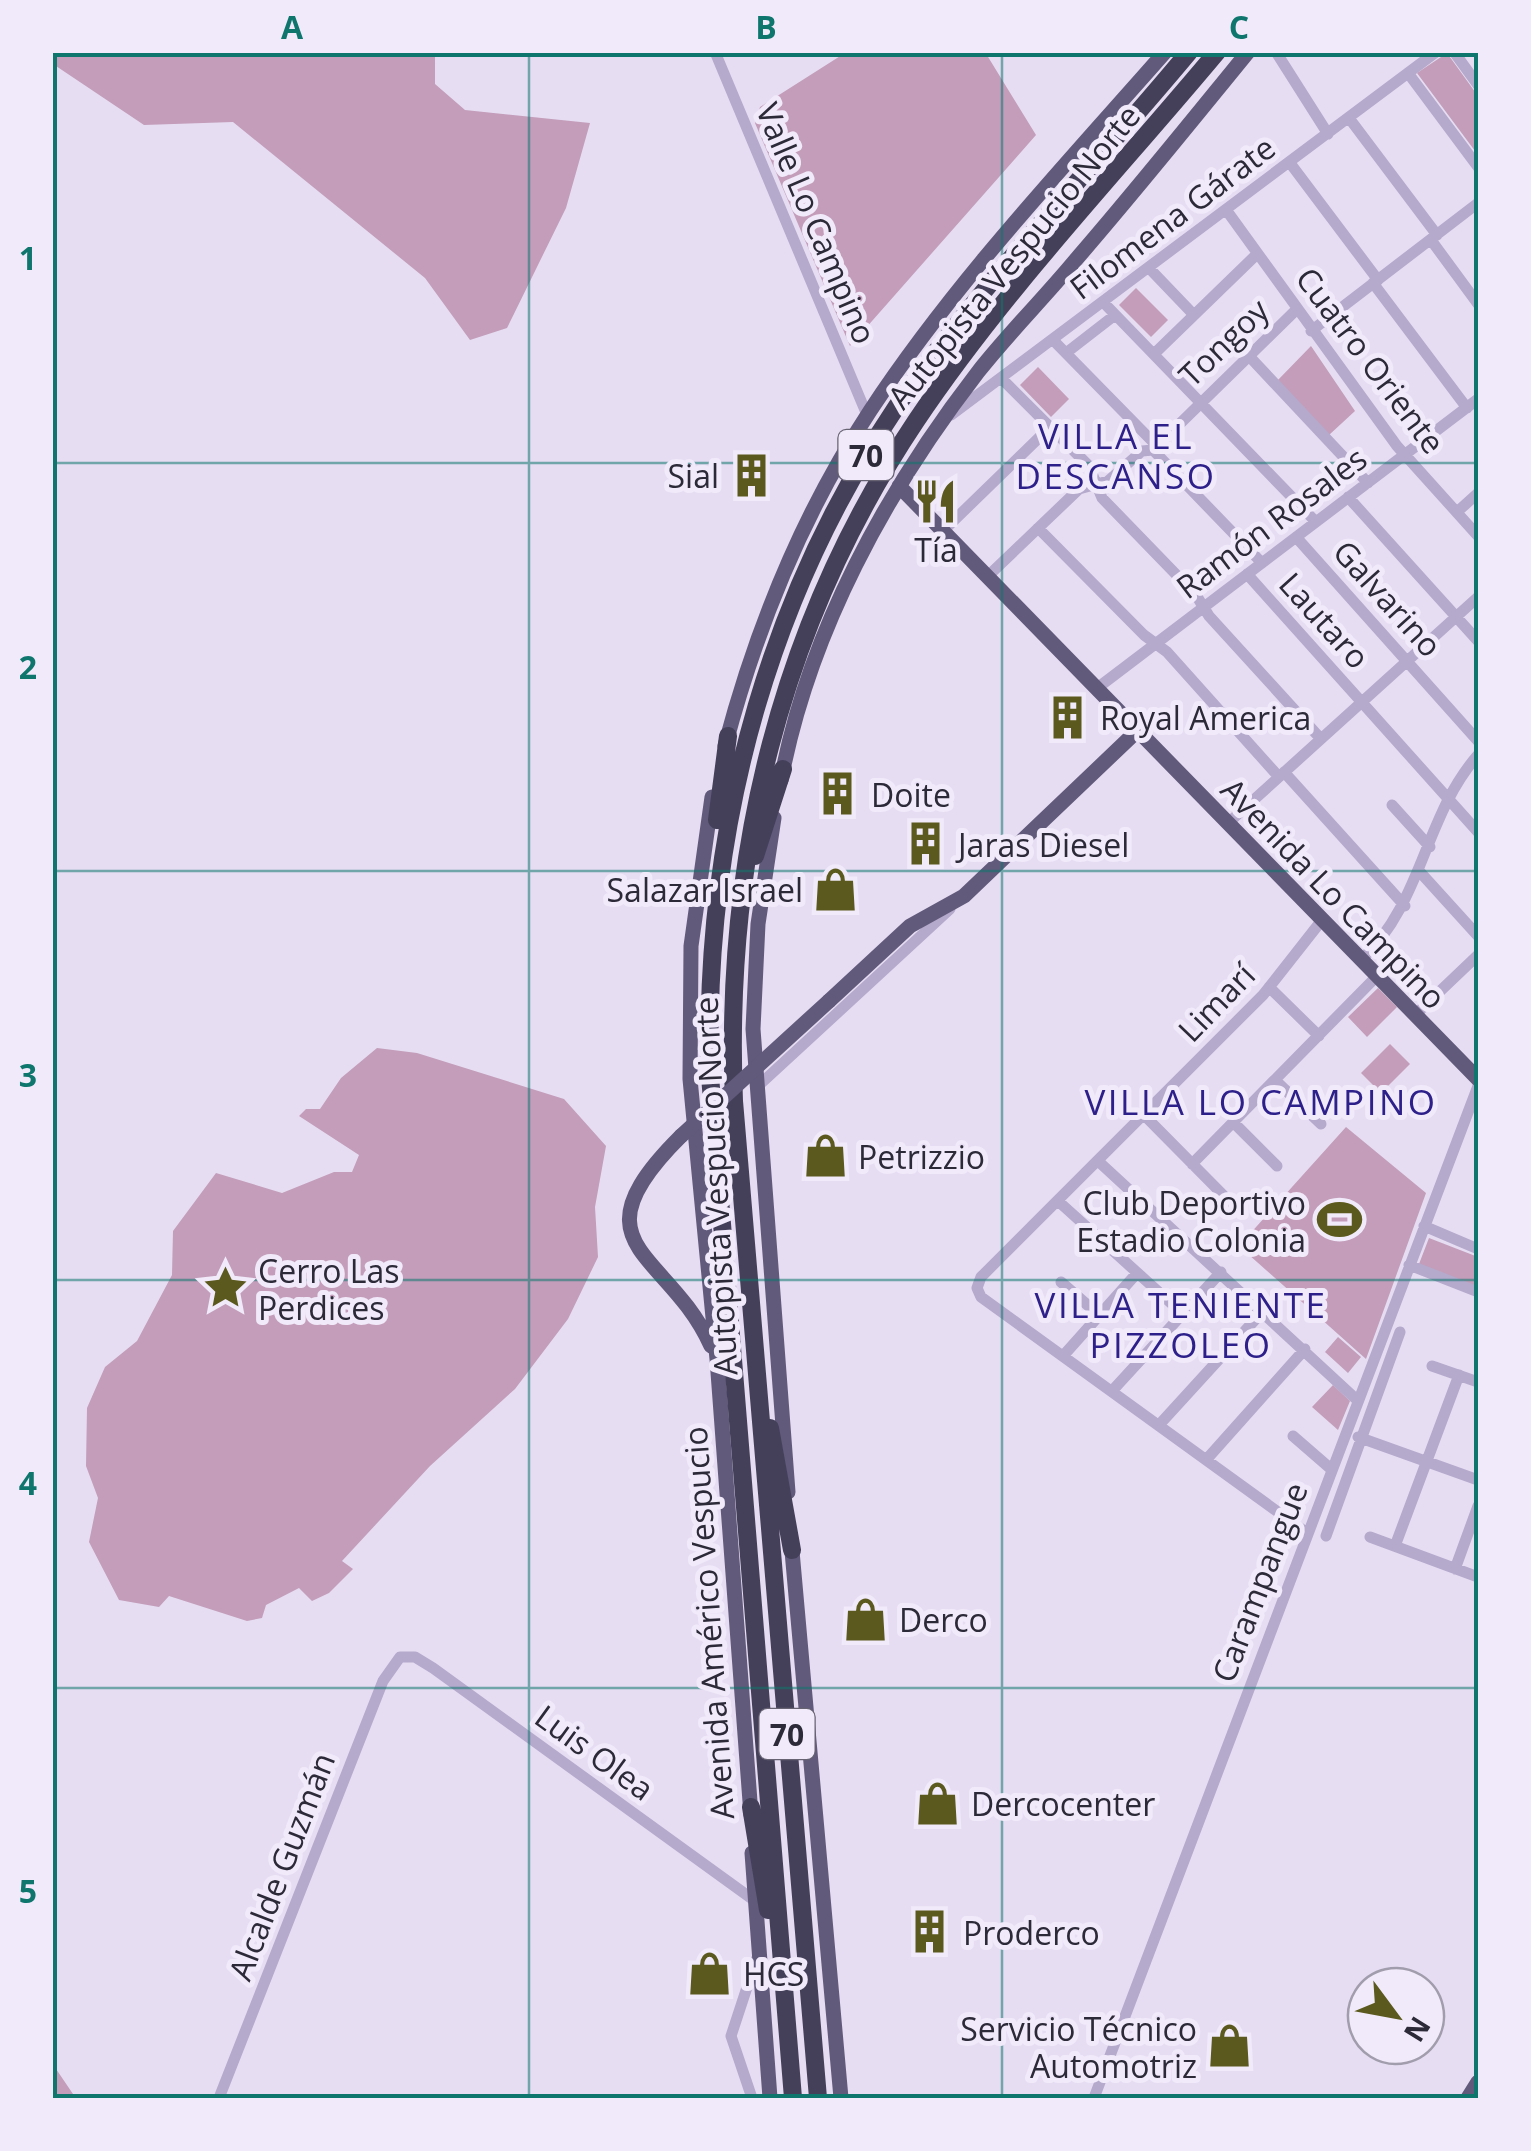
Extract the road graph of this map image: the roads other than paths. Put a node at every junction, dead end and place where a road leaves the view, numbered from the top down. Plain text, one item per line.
1 (715, 52) edge
2 (1165, 52) edge
3 (1189, 52) edge
4 (1217, 52) edge
5 (1248, 52) edge
6 (1276, 52) edge
7 (1436, 52) edge
8 (1454, 52) edge
9 (1408, 74) junction
10 (1478, 85) edge
11 (1350, 118) junction
12 (1328, 134) junction
13 (1290, 163) junction
14 (1478, 167) edge
15 (1478, 204) edge
16 (1227, 210) junction
17 (1434, 237) junction
18 (1258, 254) junction
19 (1149, 268) junction
20 (1375, 282) junction
21 (1103, 302) junction
22 (1478, 304) edge
23 (1296, 310) junction
24 (1116, 315) junction
25 (1194, 315) junction
26 (1310, 331) junction
27 (1053, 340) junction
28 (1066, 352) junction
29 (1154, 354) junction
30 (1248, 355) junction
31 (1001, 378) junction
32 (1478, 400) edge
33 (1200, 402) junction
34 (1467, 408) junction
35 (868, 414) junction
36 (940, 424) junction
37 (1050, 427) junction
38 (1154, 447) junction
39 (1405, 455) junction
40 (1368, 483) junction
41 (1096, 484) junction
42 (899, 486) junction
43 (1478, 493) edge
44 (1348, 498) junction
45 (1457, 512) junction
46 (1316, 522) junction
47 (1038, 528) junction
48 (942, 531) junction
49 (1478, 536) edge
50 (1296, 537) junction
51 (1262, 563) junction
52 (1247, 574) junction
53 (987, 577) junction
54 (1478, 597) edge
55 (1204, 607) junction
56 (1456, 617) junction
57 (1478, 641) edge
58 (1156, 644) junction
59 (1407, 661) junction
60 (1096, 688) junction
61 (1362, 702) junction
62 (1137, 731) junction
63 (728, 736) junction
64 (1320, 739) junction
65 (1478, 741) edge
66 (1478, 755) edge
67 (783, 769) junction
68 (1282, 774) junction
69 (1449, 799) junction
70 (1392, 805) dead end
71 (1226, 824) junction
72 (1478, 832) edge
73 (1430, 847) junction
74 (1420, 872) junction
75 (964, 896) junction
76 (1405, 906) junction
77 (1322, 920) junction
78 (1478, 936) edge
79 (736, 939) junction
80 (712, 944) junction
81 (1478, 956) edge
82 (1361, 960) junction
83 (1377, 976) junction
84 (1270, 987) junction
85 (1416, 1016) junction
86 (1319, 1036) junction
87 (1276, 1080) junction
88 (1478, 1082) edge
89 (757, 1087) junction
90 (1144, 1115) junction
91 (1233, 1122) junction
92 (1321, 1124) dead end
93 (1098, 1160) junction
94 (1192, 1164) junction
95 (1277, 1166) dead end
96 (1058, 1201) junction
97 (1236, 1208) dead end
98 (1424, 1226) junction
99 (1478, 1250) edge
100 (1408, 1265) junction
101 (1222, 1272) junction
102 (1137, 1273) junction
103 (1061, 1282) dead end
104 (1478, 1292) edge
105 (1264, 1310) junction
106 (1183, 1314) junction
107 (1099, 1316) junction
108 (1400, 1332) dead end
109 (1305, 1349) junction
110 (1062, 1356) junction
111 (717, 1359) junction
112 (1432, 1366) dead end
113 (756, 1370) junction
114 (1459, 1375) junction
115 (1478, 1382) edge
116 (1112, 1392) junction
117 (1357, 1400) junction
118 (1158, 1425) junction
119 (1345, 1432) junction
120 (1294, 1436) dead end
121 (1362, 1438) junction
122 (1206, 1460) junction
123 (1426, 1461) junction
124 (1331, 1469) junction
125 (1478, 1480) edge
126 (1478, 1506) edge
127 (1307, 1532) junction
128 (1326, 1536) dead end
129 (1370, 1537) dead end
130 (1394, 1546) junction
131 (792, 1550) junction
132 (1455, 1568) junction
133 (1478, 1577) edge
134 (400, 1657) joint
135 (751, 1807) junction
136 (755, 1902) junction
137 (758, 1951) junction
138 (784, 1990) junction
139 (839, 2078) junction
140 (1478, 2082) edge
141 (219, 2098) edge
142 (752, 2098) edge
143 (770, 2098) edge
144 (793, 2098) edge
145 (818, 2098) edge
146 (842, 2098) edge
147 (856, 2098) edge
148 (1094, 2098) edge
149 (1468, 2098) edge

1 - 35 street, Valle Lo Campino
2 - 35 main road, Avenida Américo Vespucio
3 - 80 highway, Autopista Vespucio Norte / 70
4 - 79 highway, Autopista Vespucio Norte / 70
5 - 36 main road
6 - 12 street
7 - 9 street, Filomena Gárate
8 - 10 street
9 - 11 street, Filomena Gárate
9 - 14 street
11 - 12 street, Filomena Gárate
11 - 17 street
12 - 13 street, Filomena Gárate
13 - 16 street, Filomena Gárate
13 - 20 street
15 - 17 street
16 - 18 street, Cuatro Oriente
16 - 19 street, Filomena Gárate
17 - 20 street
17 - 22 street
18 - 23 street, Cuatro Oriente
18 - 25 street
19 - 21 street, Filomena Gárate
19 - 25 street
20 - 26 street
20 - 34 street
21 - 24 street
21 - 27 street, Filomena Gárate
23 - 26 street, Cuatro Oriente
23 - 30 street, Tongoy
24 - 28 street
24 - 29 street
25 - 29 street
26 - 39 street, Cuatro Oriente
27 - 28 street
27 - 31 street, Filomena Gárate
28 - 38 street
29 - 33 street
30 - 33 street, Tongoy
30 - 40 street
31 - 36 street, Filomena Gárate
31 - 37 street
32 - 34 street, Ramón Rosales
33 - 38 street, Tongoy
33 - 46 street
34 - 39 street, Ramón Rosales
35 - 63 main road, Avenida Américo Vespucio
36 - 42 main road
37 - 41 street
37 - 48 street
38 - 41 street, Tongoy
38 - 51 street
39 - 40 street, Ramón Rosales
39 - 45 street, Cuatro Oriente
40 - 44 street, Ramón Rosales
41 - 47 street, Tongoy
41 - 55 street
42 - 48 main road, Avenida Lo Campino
42 - 67 main road
43 - 45 street
44 - 46 street, Ramón Rosales
44 - 56 street
45 - 49 street, Cuatro Oriente
46 - 50 street, Ramón Rosales
47 - 53 street, Tongoy
47 - 58 street
48 - 53 main road, Avenida Lo Campino
50 - 51 street, Ramón Rosales
50 - 59 street, Galvarino
51 - 52 street, Ramón Rosales
52 - 55 street, Ramón Rosales
52 - 61 street, Lautaro
53 - 60 main road, Avenida Lo Campino
54 - 56 street
55 - 58 street, Ramón Rosales
55 - 64 street
56 - 57 street
56 - 59 street
58 - 60 street, Ramón Rosales
58 - 68 street
59 - 61 street
59 - 65 street, Galvarino
60 - 62 main road, Avenida Lo Campino
61 - 64 street
61 - 69 street, Lautaro
62 - 71 main road, Avenida Lo Campino
62 - 75 main road
63 - 80 highway
63 - 111 main road, Avenida Américo Vespucio
64 - 68 street
66 - 69 street
67 - 79 highway
67 - 89 main road
68 - 71 street
68 - 76 street
69 - 72 street, Lautaro
69 - 73 street
70 - 73 street
71 - 77 main road, Avenida Lo Campino
73 - 74 street
74 - 76 street
74 - 78 street
75 - 89 street
75 - 111 main road, bridge
76 - 82 street
77 - 82 main road, Avenida Lo Campino
77 - 84 street, Limarí
79 - 113 highway, Autopista Vespucio Norte / 70
80 - 138 highway, Autopista Vespucio Norte / 70
81 - 85 street
82 - 83 main road, Avenida Lo Campino
83 - 85 main road, Avenida Lo Campino
83 - 86 street
84 - 86 street
84 - 90 street, Limarí
85 - 88 main road, Avenida Lo Campino
86 - 87 street
87 - 91 street
87 - 92 street
88 - 98 street, Carampangue
89 - 131 main road
90 - 93 street, Limarí
90 - 94 street
91 - 94 street
91 - 95 street
93 - 96 street, Limarí
93 - 101 street
94 - 97 street
96 - 102 street
96 - 110 street, Limarí
98 - 99 street
98 - 100 street, Carampangue
100 - 104 street
100 - 117 street, Carampangue
101 - 105 street
101 - 106 street
102 - 106 street
102 - 107 street
103 - 107 street
105 - 109 street
105 - 118 street
106 - 116 street
107 - 110 street
108 - 121 street, Carampangue
109 - 117 street
109 - 122 street
110 - 116 street
111 - 135 main road, Avenida Américo Vespucio
112 - 114 street
113 - 131 highway
113 - 145 highway, Autopista Vespucio Norte / 70
114 - 115 street
114 - 123 street
116 - 118 street
117 - 119 street, Carampangue
118 - 122 street
119 - 121 street
119 - 124 street, Carampangue
120 - 124 street
121 - 123 street
121 - 128 street, Carampangue
122 - 127 street
123 - 125 street
123 - 130 street
124 - 127 street, Carampangue
126 - 132 street
127 - 148 street, Carampangue
129 - 130 street
130 - 132 street
131 - 139 main road
132 - 133 street
134 - 136 street, Luis Olea
134 - 141 street, Alcalde Guzmán
135 - 136 main road, Avenida Américo Vespucio
135 - 138 highway
136 - 137 main road, Avenida Américo Vespucio
137 - 142 street, Avenida Américo Vespucio
137 - 143 main road, Avenida Américo Vespucio
138 - 144 highway, Autopista Vespucio Norte / 70
139 - 146 main road
139 - 147 main road
140 - 149 main road

